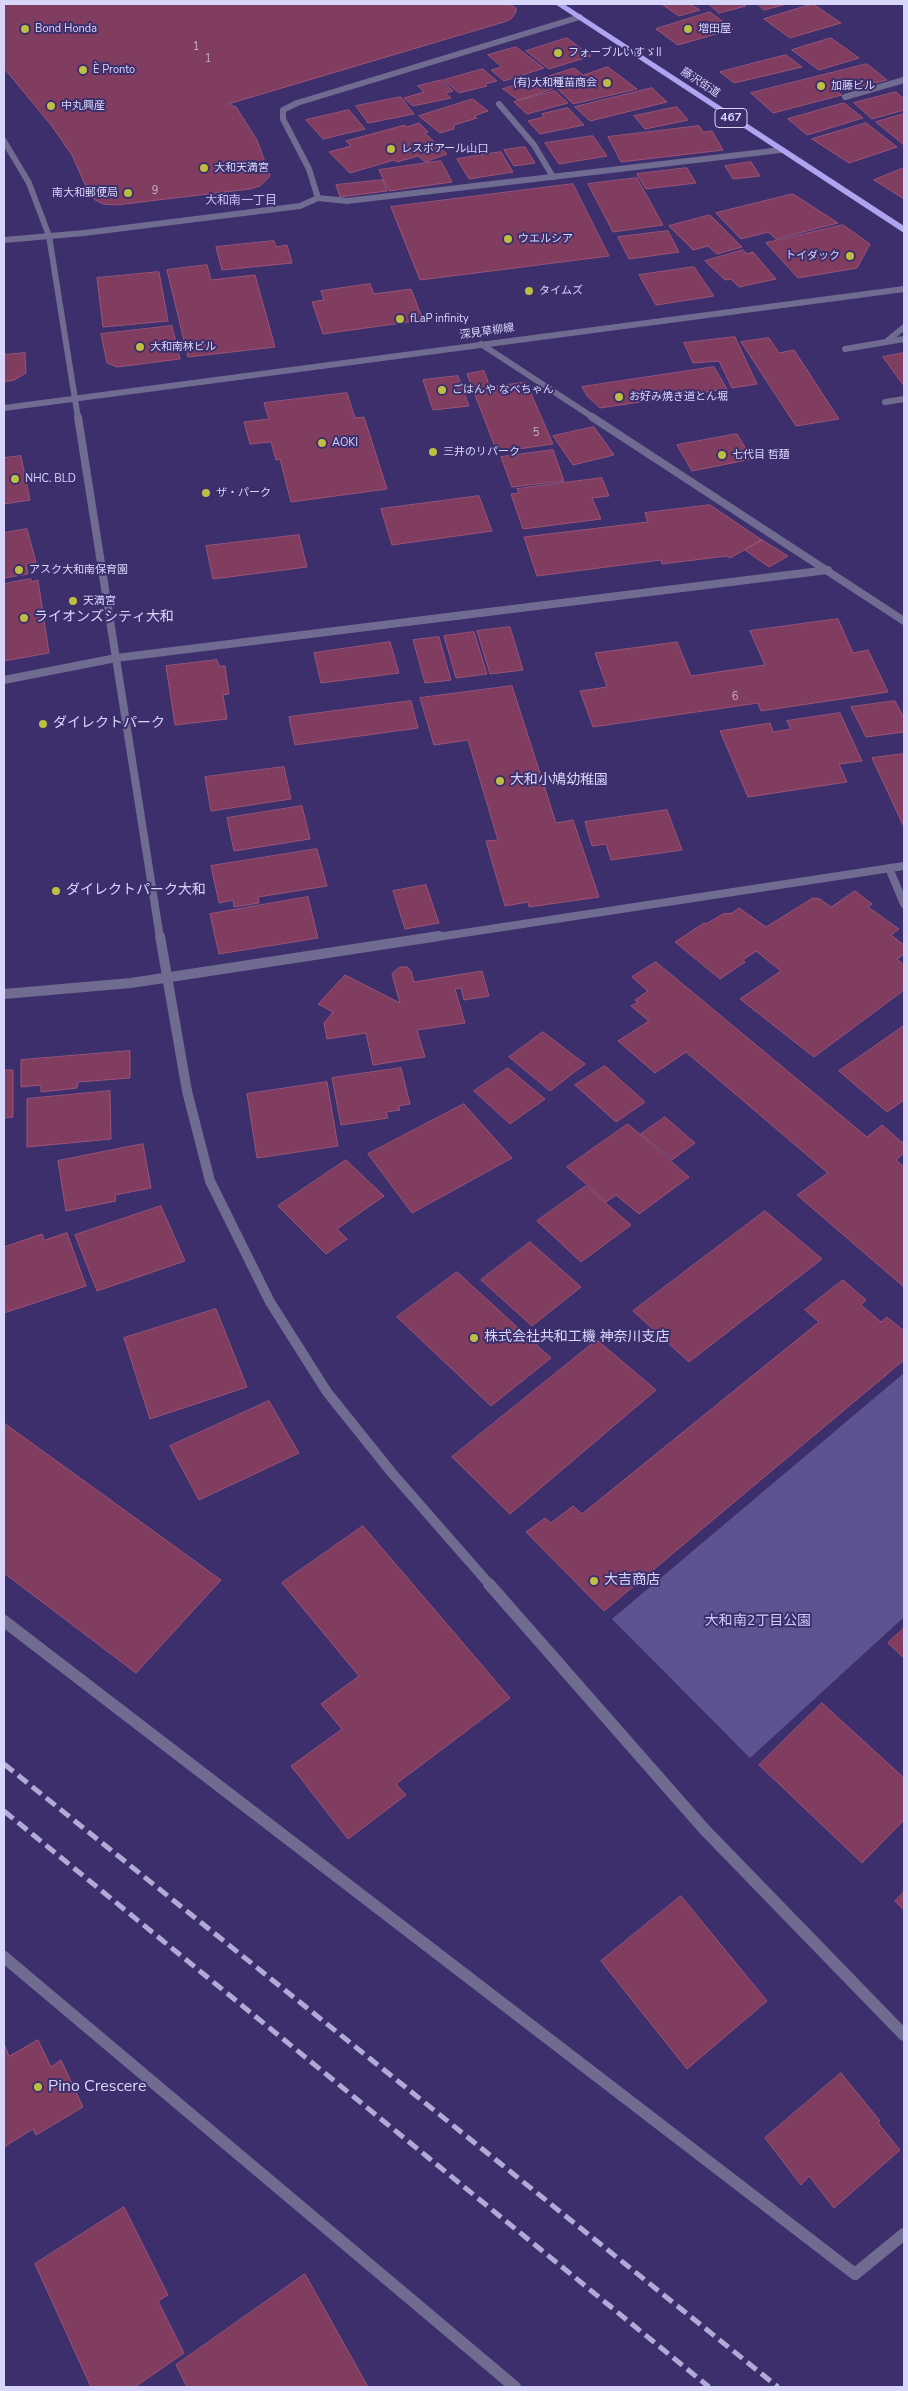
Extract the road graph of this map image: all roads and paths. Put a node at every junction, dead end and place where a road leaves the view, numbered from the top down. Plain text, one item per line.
1 (560, 4) edge
2 (580, 17) junction
3 (904, 80) edge
4 (845, 97) dead end
5 (499, 104) dead end
6 (4, 141) edge
7 (781, 150) junction
8 (553, 177) junction
9 (318, 198) junction
10 (904, 230) edge
11 (50, 236) junction
12 (4, 240) edge
13 (904, 289) edge
14 (904, 327) edge
15 (904, 339) edge
16 (885, 343) junction
17 (481, 344) junction
18 (845, 349) dead end
19 (74, 399) junction
20 (904, 399) edge
21 (885, 402) dead end
22 (4, 408) edge
23 (828, 570) junction
24 (904, 621) edge
25 (116, 658) junction
26 (4, 680) edge
27 (904, 866) edge
28 (889, 868) junction
29 (904, 904) edge
30 (167, 978) junction
31 (4, 994) edge
32 (4, 1621) edge
33 (4, 1957) edge
34 (904, 2035) edge
35 (904, 2234) edge
36 (515, 2387) edge

1 - 2 highway, 藤沢街道 / 467
2 - 7 highway, 藤沢街道 / 467
2 - 9 street
3 - 4 street
5 - 8 street
6 - 11 street
7 - 8 street
7 - 10 highway, 藤沢街道 / 467
8 - 9 street
9 - 11 street
11 - 12 street
11 - 19 street
13 - 17 street, 深見草柳線
14 - 16 street
15 - 16 street
16 - 18 street
17 - 19 street, 深見草柳線
17 - 23 street
19 - 22 street, 深見草柳線
19 - 25 street
20 - 21 street
23 - 24 street
23 - 25 street
25 - 26 street
25 - 30 street
27 - 28 street
28 - 29 street
28 - 30 street
30 - 31 street
30 - 34 street
32 - 35 street
33 - 36 street

